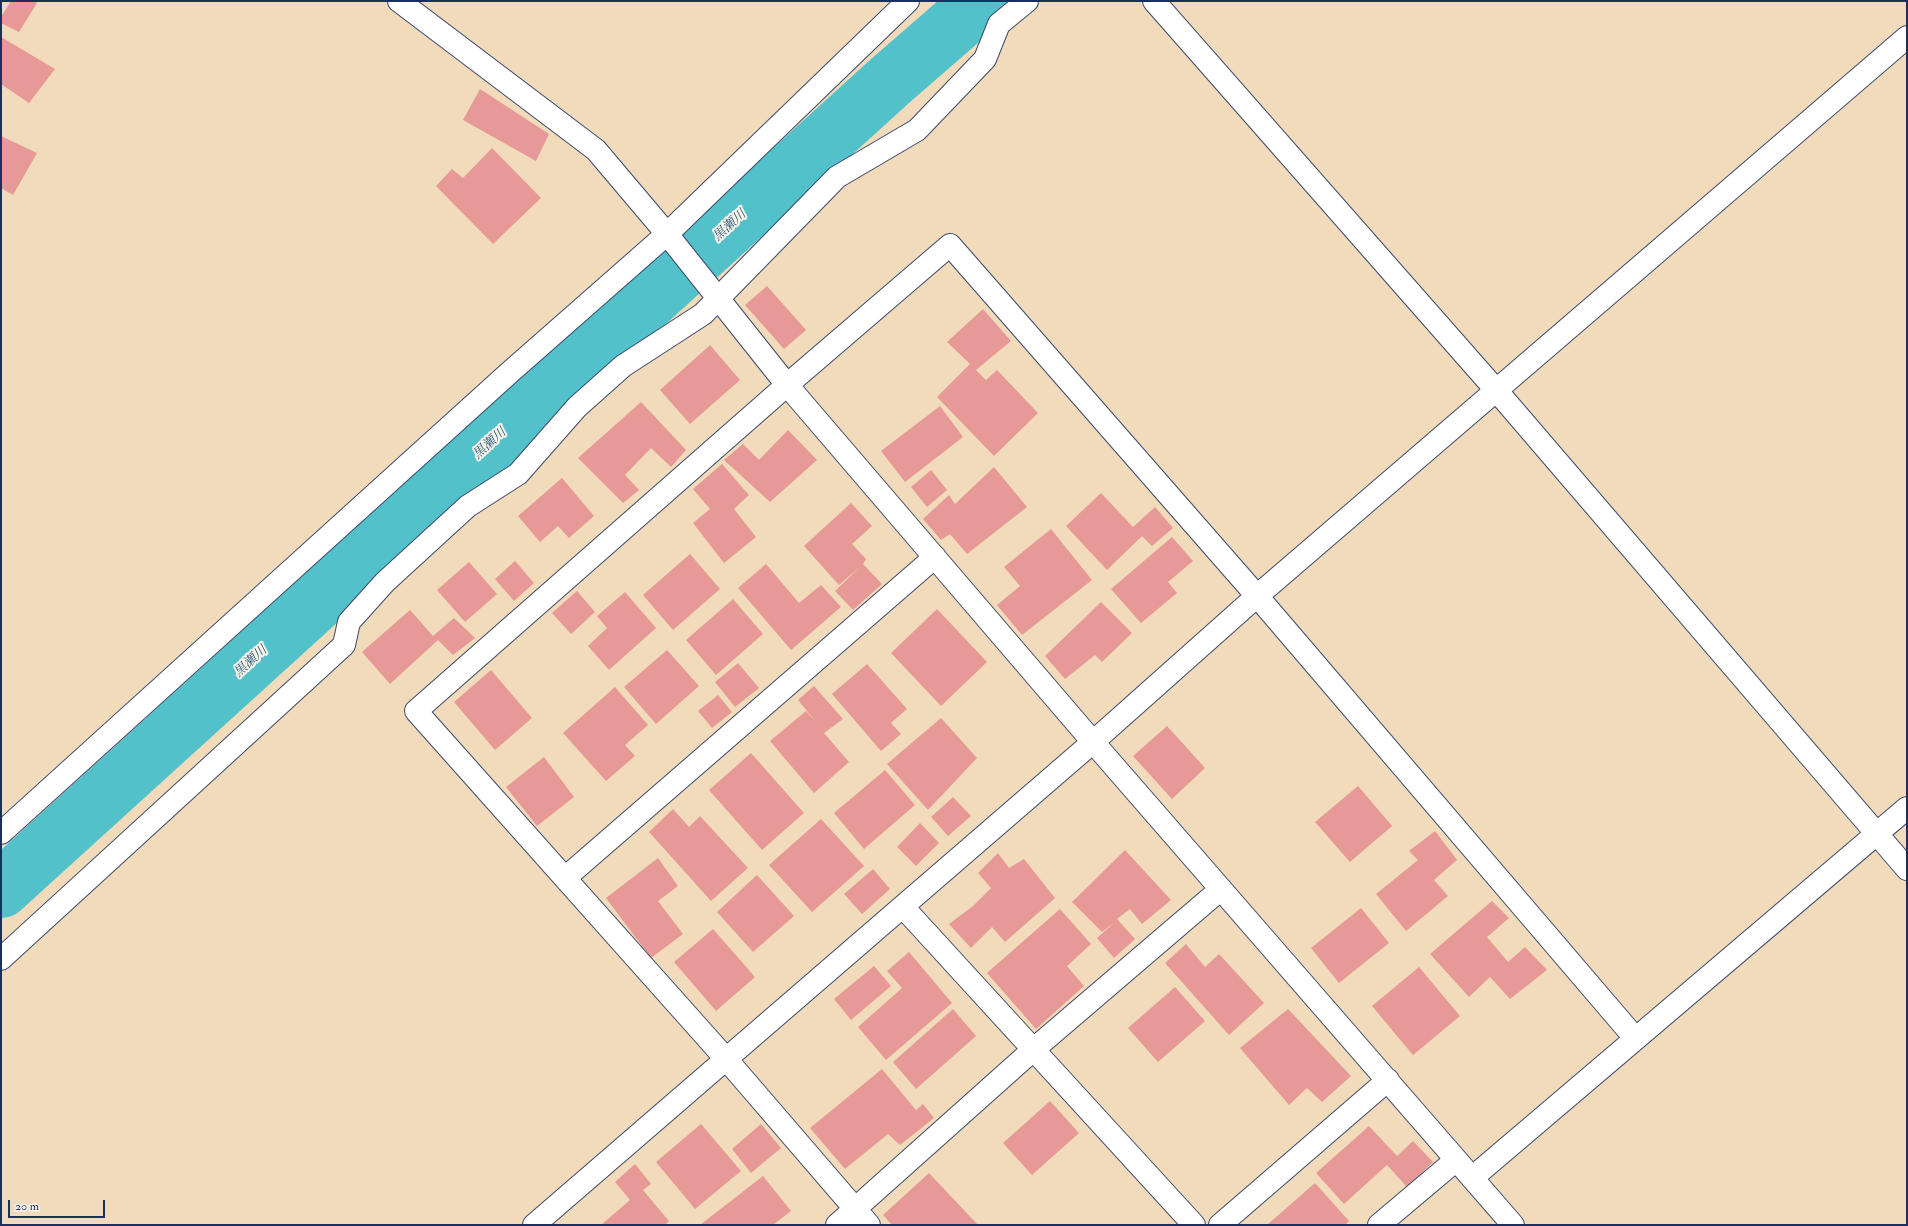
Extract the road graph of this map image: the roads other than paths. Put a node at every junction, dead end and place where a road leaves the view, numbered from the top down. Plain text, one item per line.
1 (399, 1) edge
2 (908, 1) edge
3 (1027, 1) edge
4 (1154, 1) edge
5 (1907, 37) edge
6 (666, 234) junction
7 (714, 293) junction
8 (787, 385) junction
9 (1496, 390) junction
10 (935, 557) junction
11 (1257, 596) junction
12 (1093, 742) junction
13 (1907, 808) edge
14 (1, 833) edge
15 (1876, 834) junction
16 (1907, 869) edge
17 (566, 878) junction
18 (1221, 889) junction
19 (903, 907) junction
20 (1, 959) edge
21 (1635, 1038) junction
22 (1034, 1049) junction
23 (727, 1060) junction
24 (1388, 1080) junction
25 (1456, 1160) junction
26 (1472, 1178) junction
27 (863, 1217) edge
28 (534, 1225) edge
29 (837, 1225) edge
30 (1194, 1225) edge
31 (1220, 1225) edge
32 (1379, 1225) edge
33 (1512, 1225) edge

1 - 6 street
2 - 6 street
3 - 7 street
4 - 9 street
5 - 9 street
6 - 7 street
6 - 14 street
7 - 8 street
7 - 20 street
8 - 10 street
8 - 11 street
8 - 17 street
9 - 11 street
9 - 15 street
10 - 12 street
10 - 17 street
11 - 12 street
11 - 21 street
12 - 18 street
12 - 19 street
13 - 15 street
15 - 16 street
15 - 21 street
17 - 23 street
18 - 22 street
18 - 24 street
19 - 22 street
19 - 23 street
21 - 26 street
22 - 27 street
22 - 30 street
23 - 27 street
23 - 28 street
24 - 25 street
24 - 31 street
25 - 26 street
25 - 32 street
26 - 33 street
27 - 29 street

